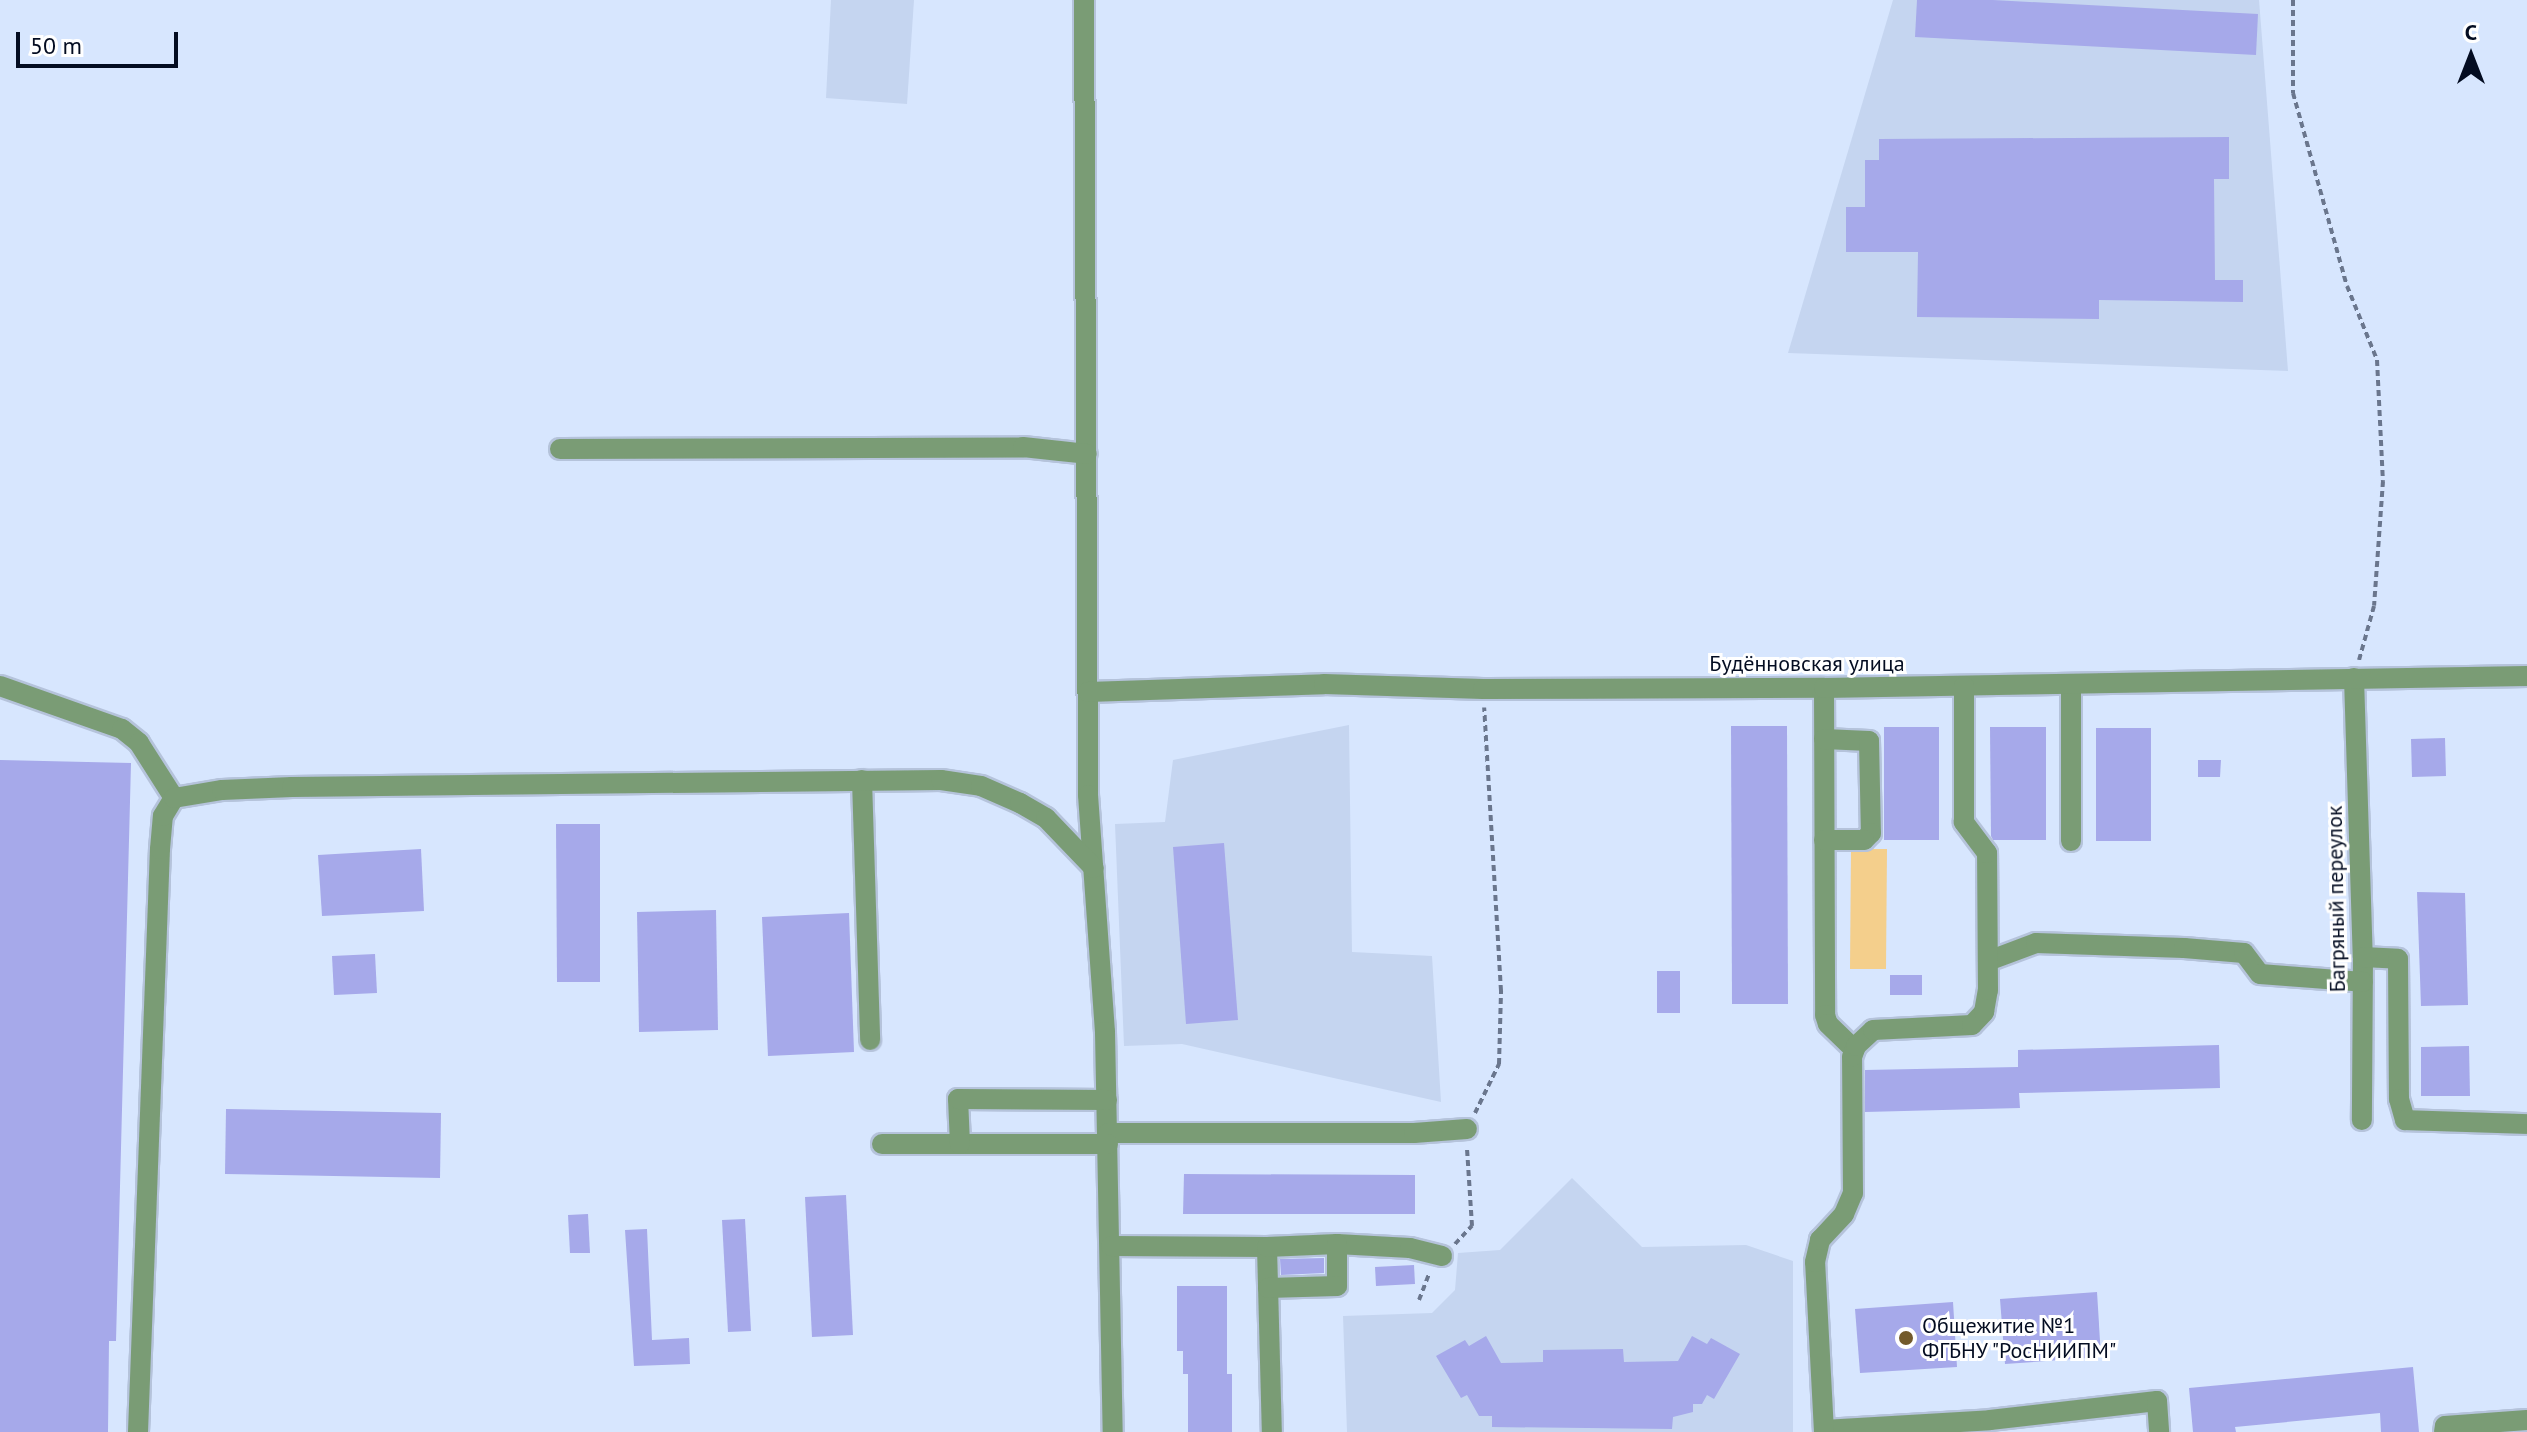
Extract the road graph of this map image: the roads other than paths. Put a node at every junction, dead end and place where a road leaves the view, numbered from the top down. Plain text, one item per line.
1 (1084, 0) edge
2 (560, 449) dead end
3 (1087, 454) junction
4 (2527, 676) edge
5 (2354, 678) junction
6 (2071, 685) junction
7 (0, 686) edge
8 (1964, 686) junction
9 (1824, 688) junction
10 (1088, 692) junction
11 (1824, 739) junction
12 (862, 780) junction
13 (174, 798) junction
14 (1824, 840) junction
15 (2071, 841) dead end
16 (1094, 868) junction
17 (2363, 957) junction
18 (1988, 961) junction
19 (2363, 982) junction
20 (870, 1040) dead end
21 (1855, 1050) junction
22 (1107, 1100) junction
23 (2362, 1120) dead end
24 (2527, 1124) edge
25 (1467, 1129) road end
26 (1108, 1138) junction
27 (882, 1144) dead end
28 (960, 1144) junction
29 (1337, 1244) junction
30 (1111, 1246) junction
31 (1267, 1247) junction
32 (1442, 1256) road end
33 (1268, 1288) junction
34 (2527, 1420) edge
35 (1824, 1431) edge
36 (138, 1432) edge
37 (1113, 1432) edge
38 (1272, 1432) edge
39 (2159, 1432) edge
40 (2444, 1432) edge

1 - 3 street
2 - 3 street
3 - 10 street
4 - 5 street, Будённовская улица
5 - 6 street, Будённовская улица
5 - 17 street, Багряный переулок
6 - 8 street, Будённовская улица
6 - 15 street
7 - 13 street
8 - 9 street, Будённовская улица
8 - 18 street
9 - 10 street, Будённовская улица
9 - 11 street
10 - 16 street
11 - 14 street
11 - 14 street
12 - 13 street
12 - 16 street
12 - 20 street
13 - 36 street
14 - 21 street
16 - 22 street
17 - 19 street, Багряный переулок
17 - 24 street
18 - 19 street
18 - 21 street
19 - 23 street, Багряный переулок
21 - 35 street
22 - 26 street
22 - 28 street
25 - 26 street
26 - 28 street
26 - 30 street
27 - 28 street
29 - 31 street
29 - 32 street
29 - 33 street
30 - 31 street
30 - 37 street
31 - 33 street
33 - 38 street
34 - 40 street
35 - 39 street

